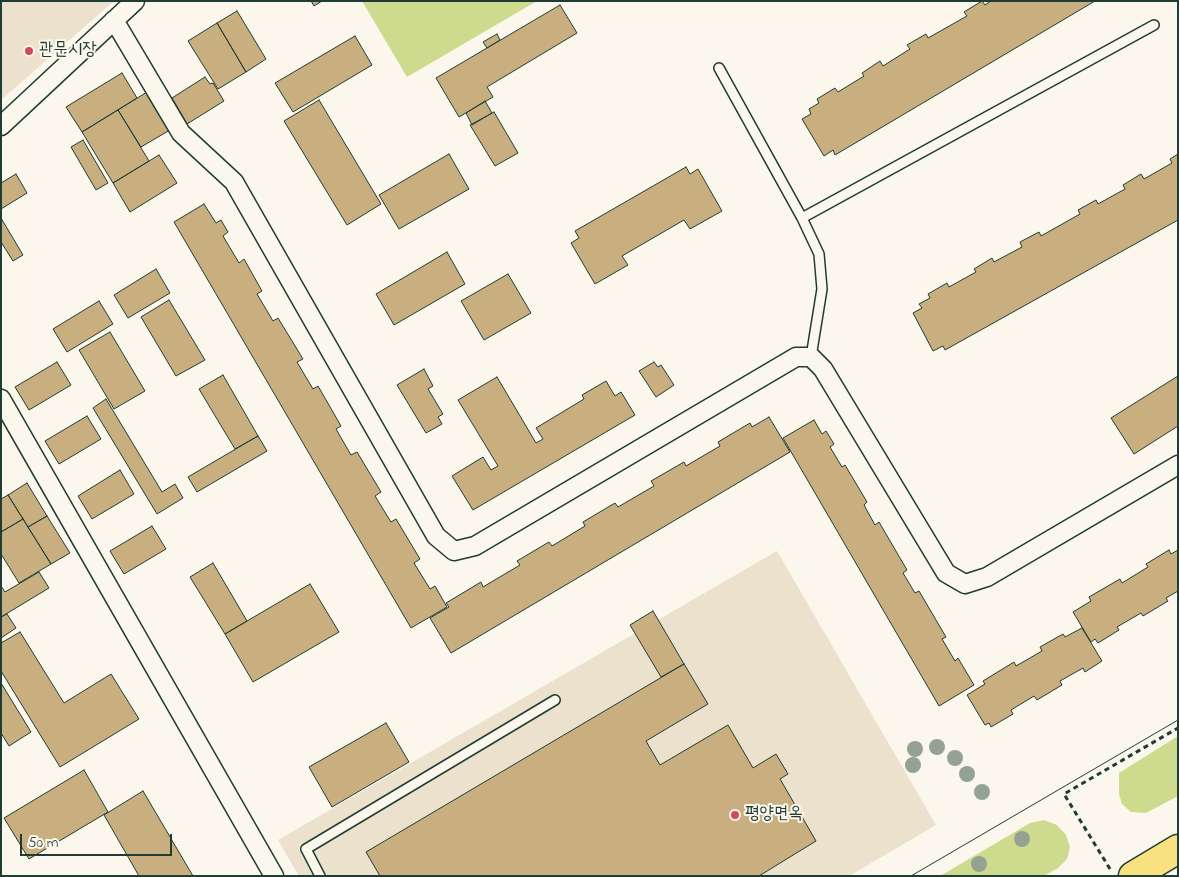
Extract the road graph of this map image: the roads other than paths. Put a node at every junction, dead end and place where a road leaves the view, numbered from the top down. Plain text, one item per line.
1 (135, 1) edge
2 (114, 20) junction
3 (1154, 25) dead end
4 (719, 68) dead end
5 (1, 126) edge
6 (802, 218) junction
7 (811, 357) junction
8 (3, 407) edge
9 (1178, 465) edge
10 (555, 700) dead end
11 (1178, 849) edge
12 (274, 876) edge
13 (320, 876) edge
14 (1133, 876) edge

1 - 2 street
2 - 5 street
2 - 7 street
3 - 6 lane
4 - 6 lane
6 - 7 lane
7 - 9 street
8 - 12 street
10 - 13 lane
11 - 14 main road

